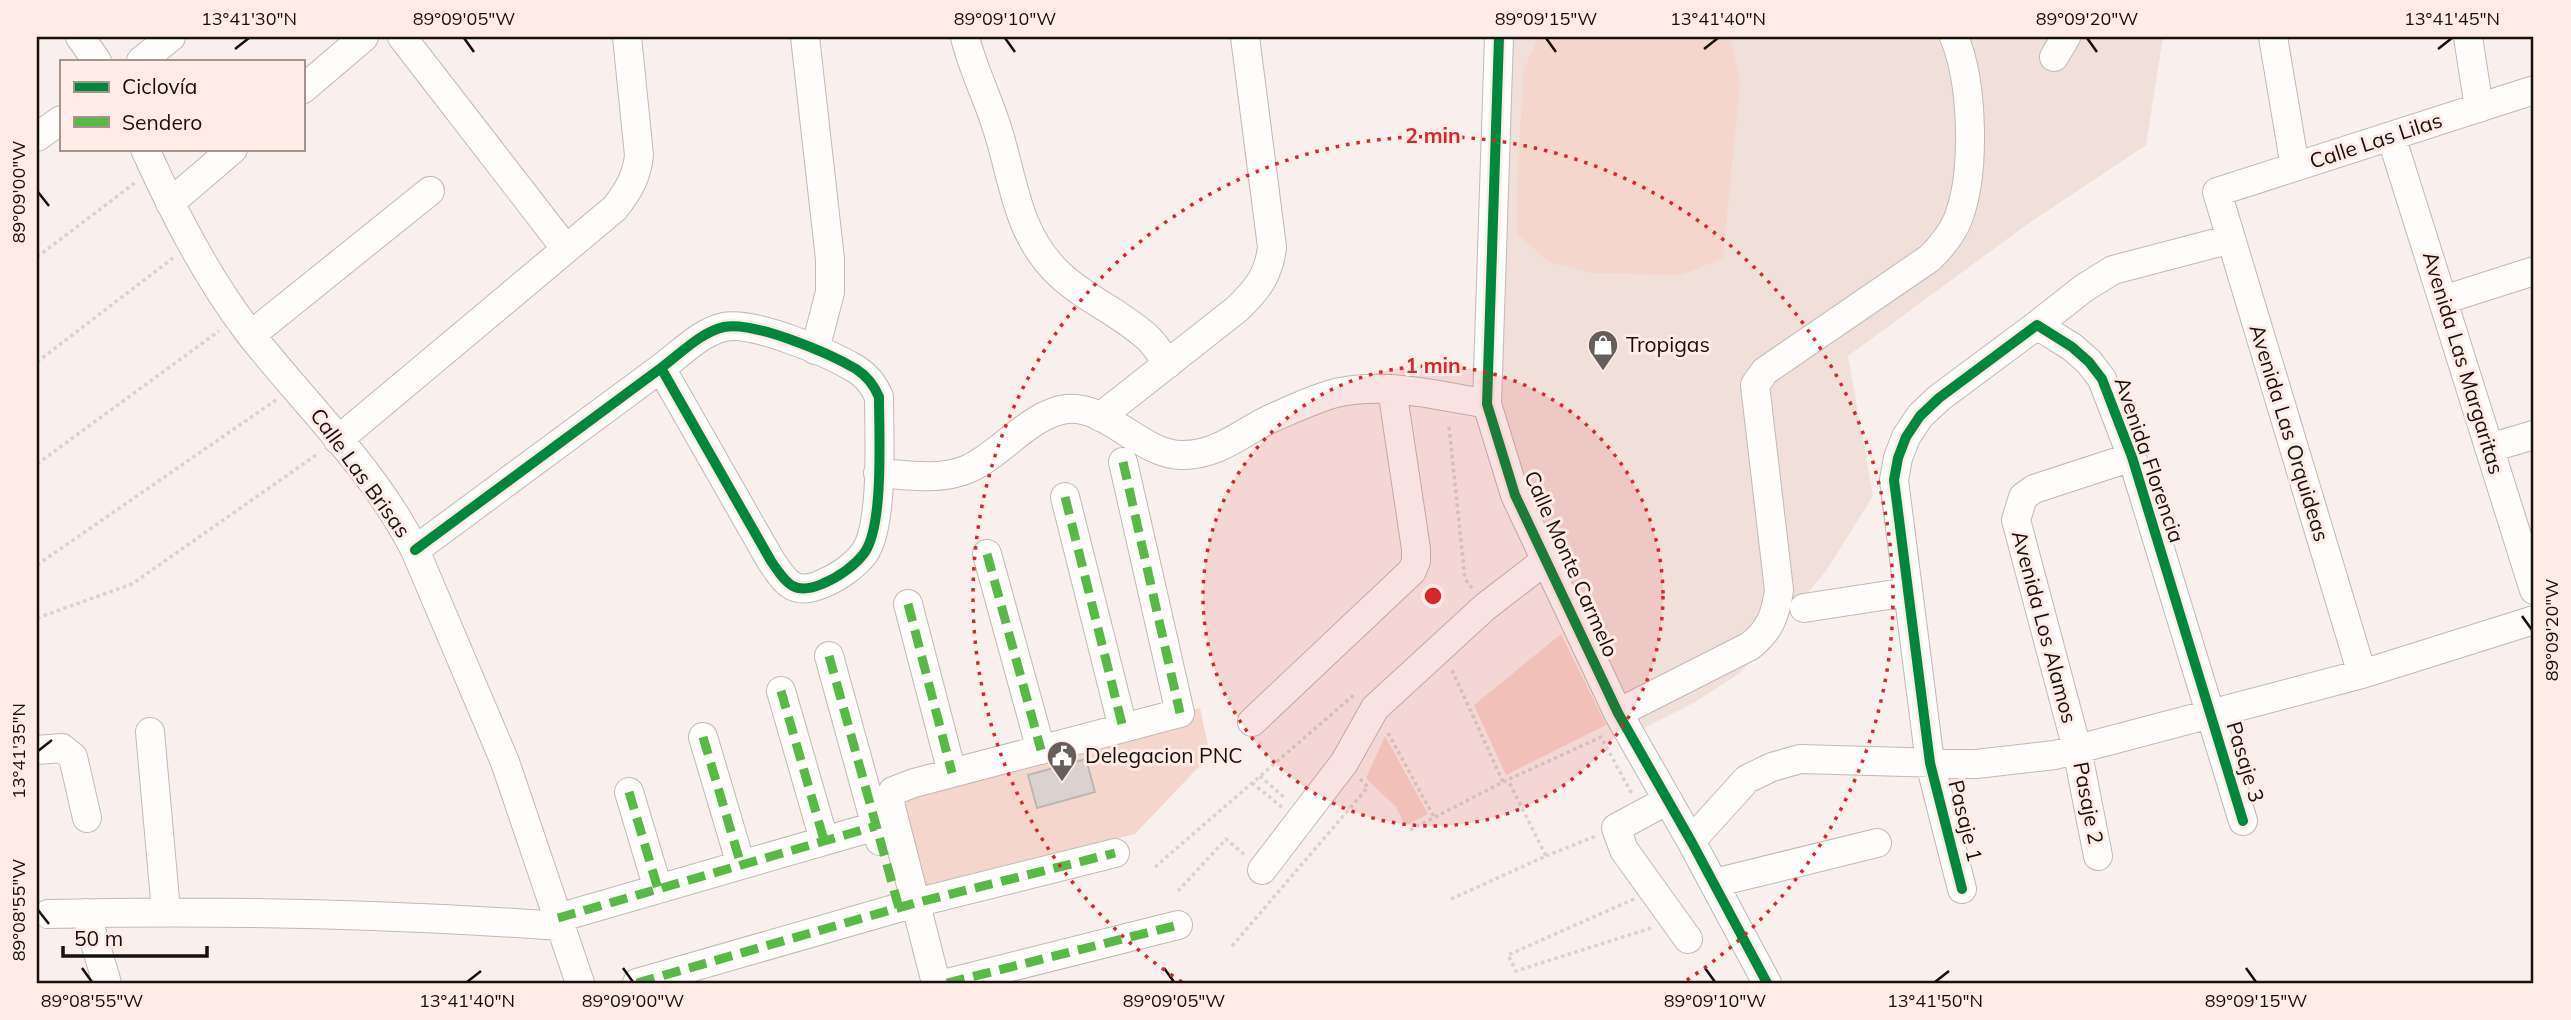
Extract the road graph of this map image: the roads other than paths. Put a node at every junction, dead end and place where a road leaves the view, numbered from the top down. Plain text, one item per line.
1 (80, 37) edge
2 (171, 37) edge
3 (364, 37) edge
4 (402, 37) edge
5 (627, 37) edge
6 (805, 37) edge
7 (965, 37) edge
8 (1245, 37) edge
9 (1499, 37) edge
10 (1955, 37) edge
11 (2273, 37) edge
12 (2468, 37) edge
13 (96, 60) edge
14 (142, 60) edge
15 (304, 88) edge
16 (2534, 90) edge
17 (2479, 108) junction
18 (60, 121) edge
19 (2391, 136) junction
20 (37, 137) edge
21 (232, 150) edge
22 (150, 159) edge
23 (2295, 167) junction
24 (430, 191) dead end
25 (2217, 192) joint
26 (170, 203) junction
27 (2231, 239) junction
28 (566, 248) junction
29 (2534, 271) edge
30 (2443, 300) junction
31 (244, 326) junction
32 (2037, 326) junction
33 (815, 350) junction
34 (1168, 364) junction
35 (661, 368) junction
36 (1392, 389) junction
37 (1487, 404) junction
38 (1100, 417) junction
39 (2534, 435) edge
40 (338, 440) junction
41 (2490, 448) junction
42 (2132, 457) junction
43 (1123, 462) dead end
44 (878, 473) junction
45 (1065, 497) dead end
46 (415, 550) junction
47 (987, 554) dead end
48 (1546, 560) junction
49 (2534, 590) edge
50 (1908, 592) junction
51 (908, 604) dead end
52 (1804, 608) dead end
53 (2534, 620) edge
54 (829, 656) dead end
55 (2362, 674) junction
56 (781, 691) dead end
57 (1618, 713) junction
58 (2211, 714) junction
59 (1252, 722) dead end
60 (1123, 728) junction
61 (150, 732) dead end
62 (703, 737) dead end
63 (2077, 749) junction
64 (37, 750) edge
65 (1041, 750) junction
66 (1930, 763) junction
67 (952, 773) junction
68 (629, 792) dead end
69 (1661, 804) junction
70 (88, 818) dead end
71 (2244, 821) dead end
72 (876, 826) junction
73 (824, 841) junction
74 (1691, 841) junction
75 (1877, 843) dead end
76 (1115, 853) dead end
77 (2098, 856) dead end
78 (741, 865) junction
79 (1262, 870) road end
80 (1714, 883) junction
81 (658, 889) junction
82 (1962, 889) dead end
83 (907, 906) junction
84 (166, 911) junction
85 (86, 913) junction
86 (48, 914) dead end
87 (559, 922) junction
88 (1178, 925) dead end
89 (1682, 930) road end
90 (107, 983) edge
91 (580, 983) edge
92 (637, 983) edge
93 (936, 983) edge
94 (947, 983) edge
95 (1767, 983) edge

1 - 13 street
2 - 14 street
3 - 15 street
4 - 28 street
5 - 28 street
6 - 33 street
7 - 34 street
8 - 34 street
9 - 37 street, Calle Monte Carmelo
10 - 57 street
11 - 23 street
12 - 17 street
16 - 17 street, Calle Las Lilas
17 - 19 street, Calle Las Lilas
18 - 20 street
19 - 23 street, Calle Las Lilas
19 - 30 street, Avenida Las Margaritas
21 - 26 street
22 - 26 street, Calle Las Brisas
23 - 25 street, Calle Las Lilas
24 - 31 street
25 - 27 street, Avenida Las Orquideas
26 - 31 street, Calle Las Brisas
27 - 32 street
27 - 55 street, Avenida Las Orquideas
28 - 40 street
29 - 30 street
30 - 41 street, Avenida Las Margaritas
31 - 40 street, Calle Las Brisas
32 - 42 street, Avenida Florencia
32 - 50 street
33 - 35 street
33 - 44 street
34 - 38 street
35 - 44 street
35 - 46 street
36 - 37 street
36 - 38 street
36 - 59 street
37 - 48 street, Calle Monte Carmelo
38 - 44 street
39 - 41 street
40 - 46 street, Calle Las Brisas
41 - 49 street, Avenida Las Margaritas
42 - 58 street, Avenida Florencia
42 - 63 street, Avenida Los Alamos
43 - 60 street
45 - 60 street
46 - 87 street, Calle Las Brisas
47 - 65 street
48 - 57 street, Calle Monte Carmelo
48 - 79 street
50 - 52 street
50 - 66 street
51 - 67 street
53 - 55 street
54 - 72 street
55 - 58 street
56 - 73 street
57 - 69 street, Calle Monte Carmelo
58 - 63 street
58 - 71 street, Pasaje 3
60 - 65 street
61 - 84 street
62 - 78 street
63 - 66 street
63 - 77 street, Pasaje 2
64 - 70 street
65 - 67 street
66 - 74 street
66 - 82 street, Pasaje 1
67 - 83 street
68 - 81 street
69 - 74 street, Calle Monte Carmelo
69 - 89 street
72 - 73 street
72 - 83 street
73 - 78 street
74 - 80 street, Calle Monte Carmelo
75 - 80 street
76 - 83 street
78 - 81 street
80 - 95 street, Calle Monte Carmelo
81 - 87 street
83 - 92 street
83 - 93 street
84 - 85 street
84 - 87 street
85 - 86 street
85 - 90 street
87 - 91 street, Calle Las Brisas
88 - 94 street

